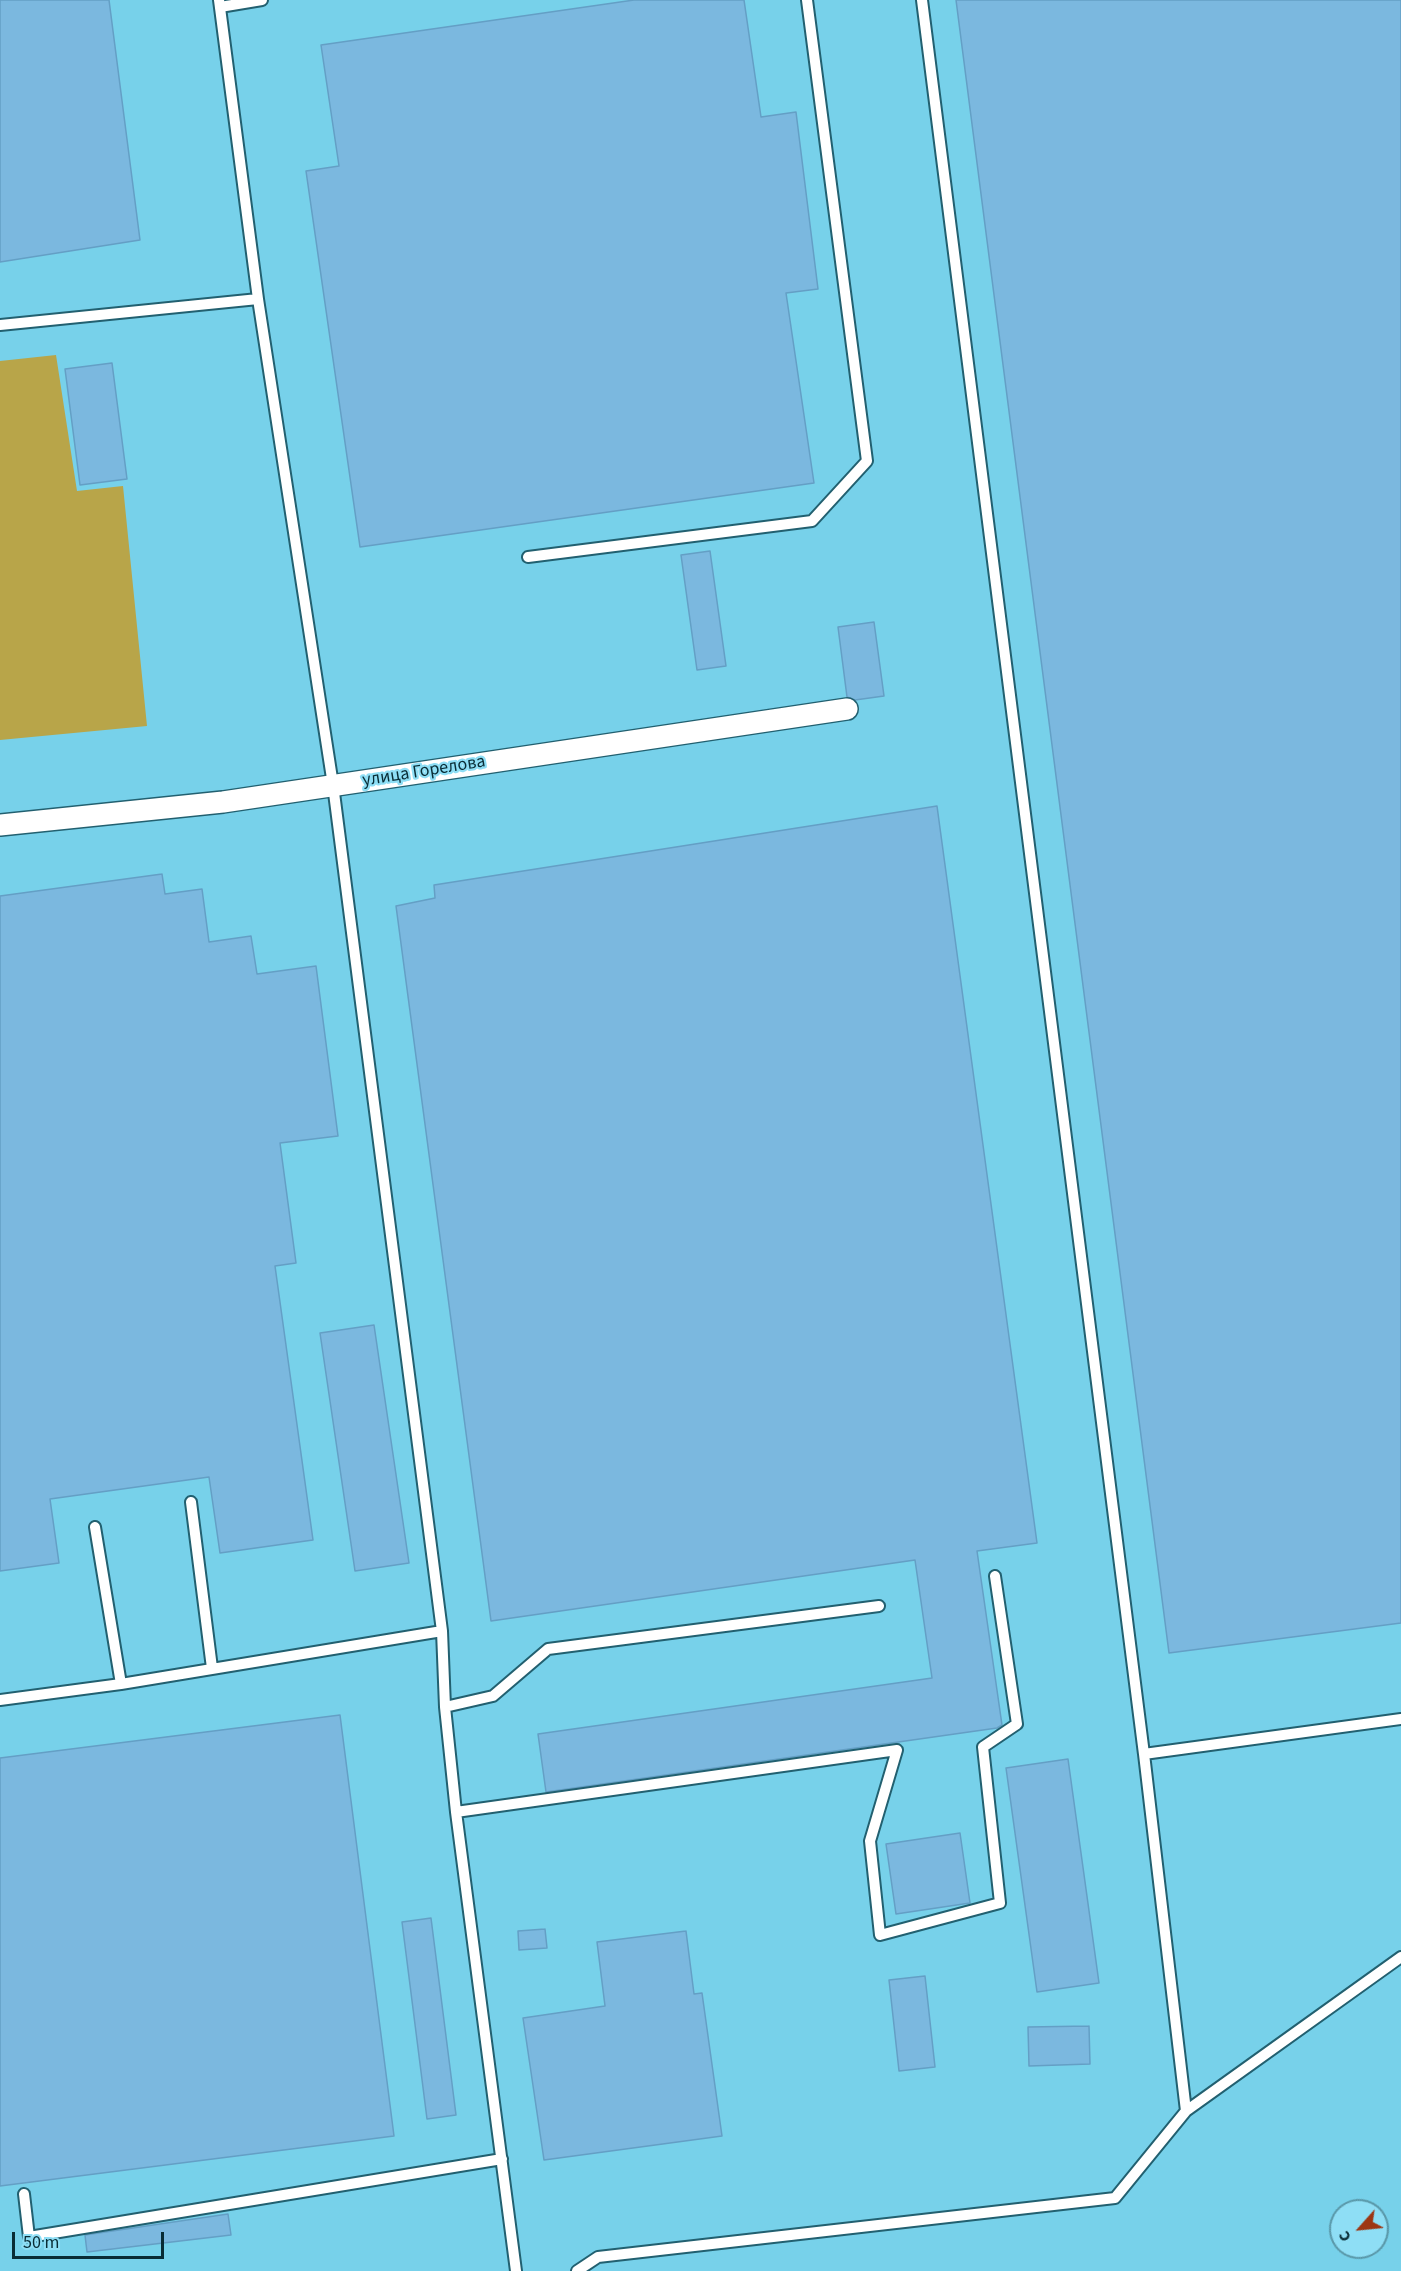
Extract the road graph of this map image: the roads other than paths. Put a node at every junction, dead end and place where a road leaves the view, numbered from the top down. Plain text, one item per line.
1 (262, 0) edge
2 (807, 0) edge
3 (922, 0) edge
4 (219, 3) edge
5 (258, 300) junction
6 (0, 325) edge
7 (528, 556) dead end
8 (846, 709) dead end
9 (333, 785) junction
10 (0, 825) edge
11 (191, 1502) dead end
12 (95, 1527) dead end
13 (995, 1576) dead end
14 (879, 1606) dead end
15 (442, 1631) junction
16 (212, 1668) junction
17 (121, 1684) junction
18 (0, 1700) edge
19 (445, 1707) junction
20 (1401, 1719) edge
21 (1144, 1754) junction
22 (456, 1812) junction
23 (1401, 1957) edge
24 (1186, 2111) junction
25 (502, 2159) junction
26 (24, 2194) dead end
27 (516, 2271) edge
28 (577, 2271) edge

1 - 4 lane
2 - 7 lane
3 - 21 lane
4 - 5 lane
5 - 6 lane
5 - 9 lane
8 - 9 street, улица Горелова
9 - 10 street, улица Горелова
9 - 15 lane
11 - 16 lane
12 - 17 lane
13 - 22 lane
14 - 19 lane
15 - 16 lane
15 - 19 lane
16 - 17 lane
17 - 18 lane
19 - 22 lane
20 - 21 lane
21 - 24 lane
22 - 25 lane
23 - 24 lane
24 - 28 lane
25 - 26 lane
25 - 27 lane

